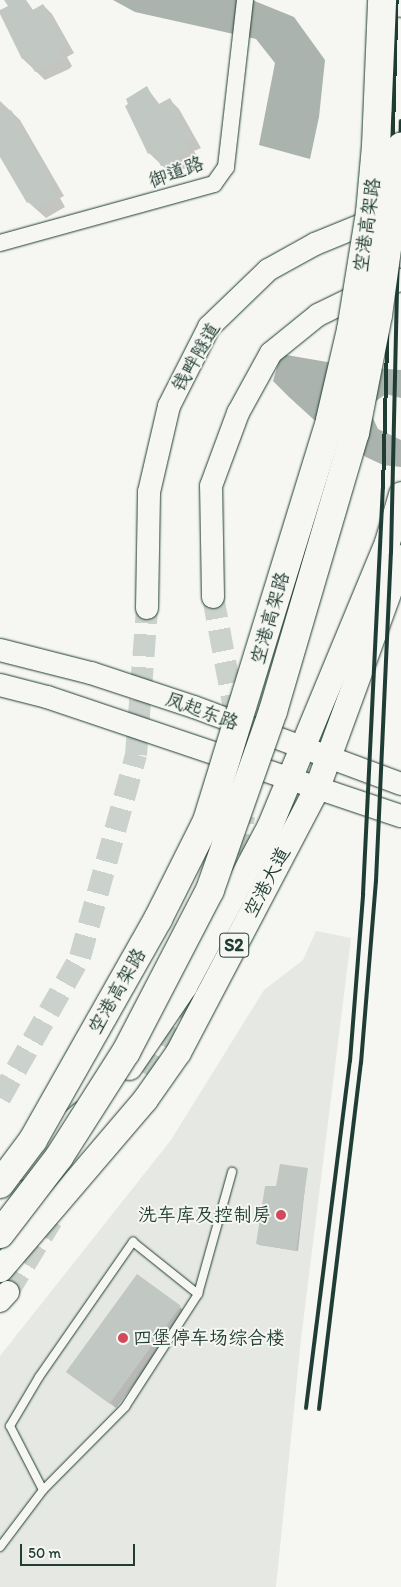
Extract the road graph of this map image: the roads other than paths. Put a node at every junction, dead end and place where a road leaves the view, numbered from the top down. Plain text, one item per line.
1 (245, 0) edge
2 (382, 0) edge
3 (387, 0) edge
4 (401, 6) edge
5 (401, 147) edge
6 (401, 210) edge
7 (0, 243) edge
8 (401, 280) edge
9 (401, 494) edge
10 (394, 549) edge
11 (213, 597) tunnel mouth
12 (147, 608) tunnel mouth
13 (0, 650) edge
14 (0, 685) edge
15 (299, 748) junction
16 (327, 758) junction
17 (288, 777) junction
18 (396, 777) edge
19 (316, 787) junction
20 (397, 816) edge
21 (232, 1172) dead end
22 (0, 1185) edge
23 (0, 1234) edge
24 (2, 1287) edge
25 (198, 1294) junction
26 (43, 1490) junction
27 (0, 1547) edge

1 - 7 street, 御道路
2 - 22 highway, 空港高架路, bridge
3 - 4 main road
5 - 23 highway, 空港高架路, bridge
6 - 12 main road, 钱畔隧道
8 - 11 main road
9 - 10 main road
10 - 15 main road, 空港大道
10 - 16 main road, 空港大道
13 - 15 main road, 凤起东路
14 - 17 main road, 凤起东路
15 - 16 main road, 凤起东路
15 - 17 main road, 空港大道
16 - 18 main road, 凤起东路
16 - 19 main road, 空港大道
17 - 19 main road, 凤起东路
17 - 22 main road, 空港大道
19 - 20 main road, 凤起东路
19 - 24 main road, 空港大道 / S2
21 - 25 lane
25 - 26 lane
25 - 26 lane
26 - 27 lane

